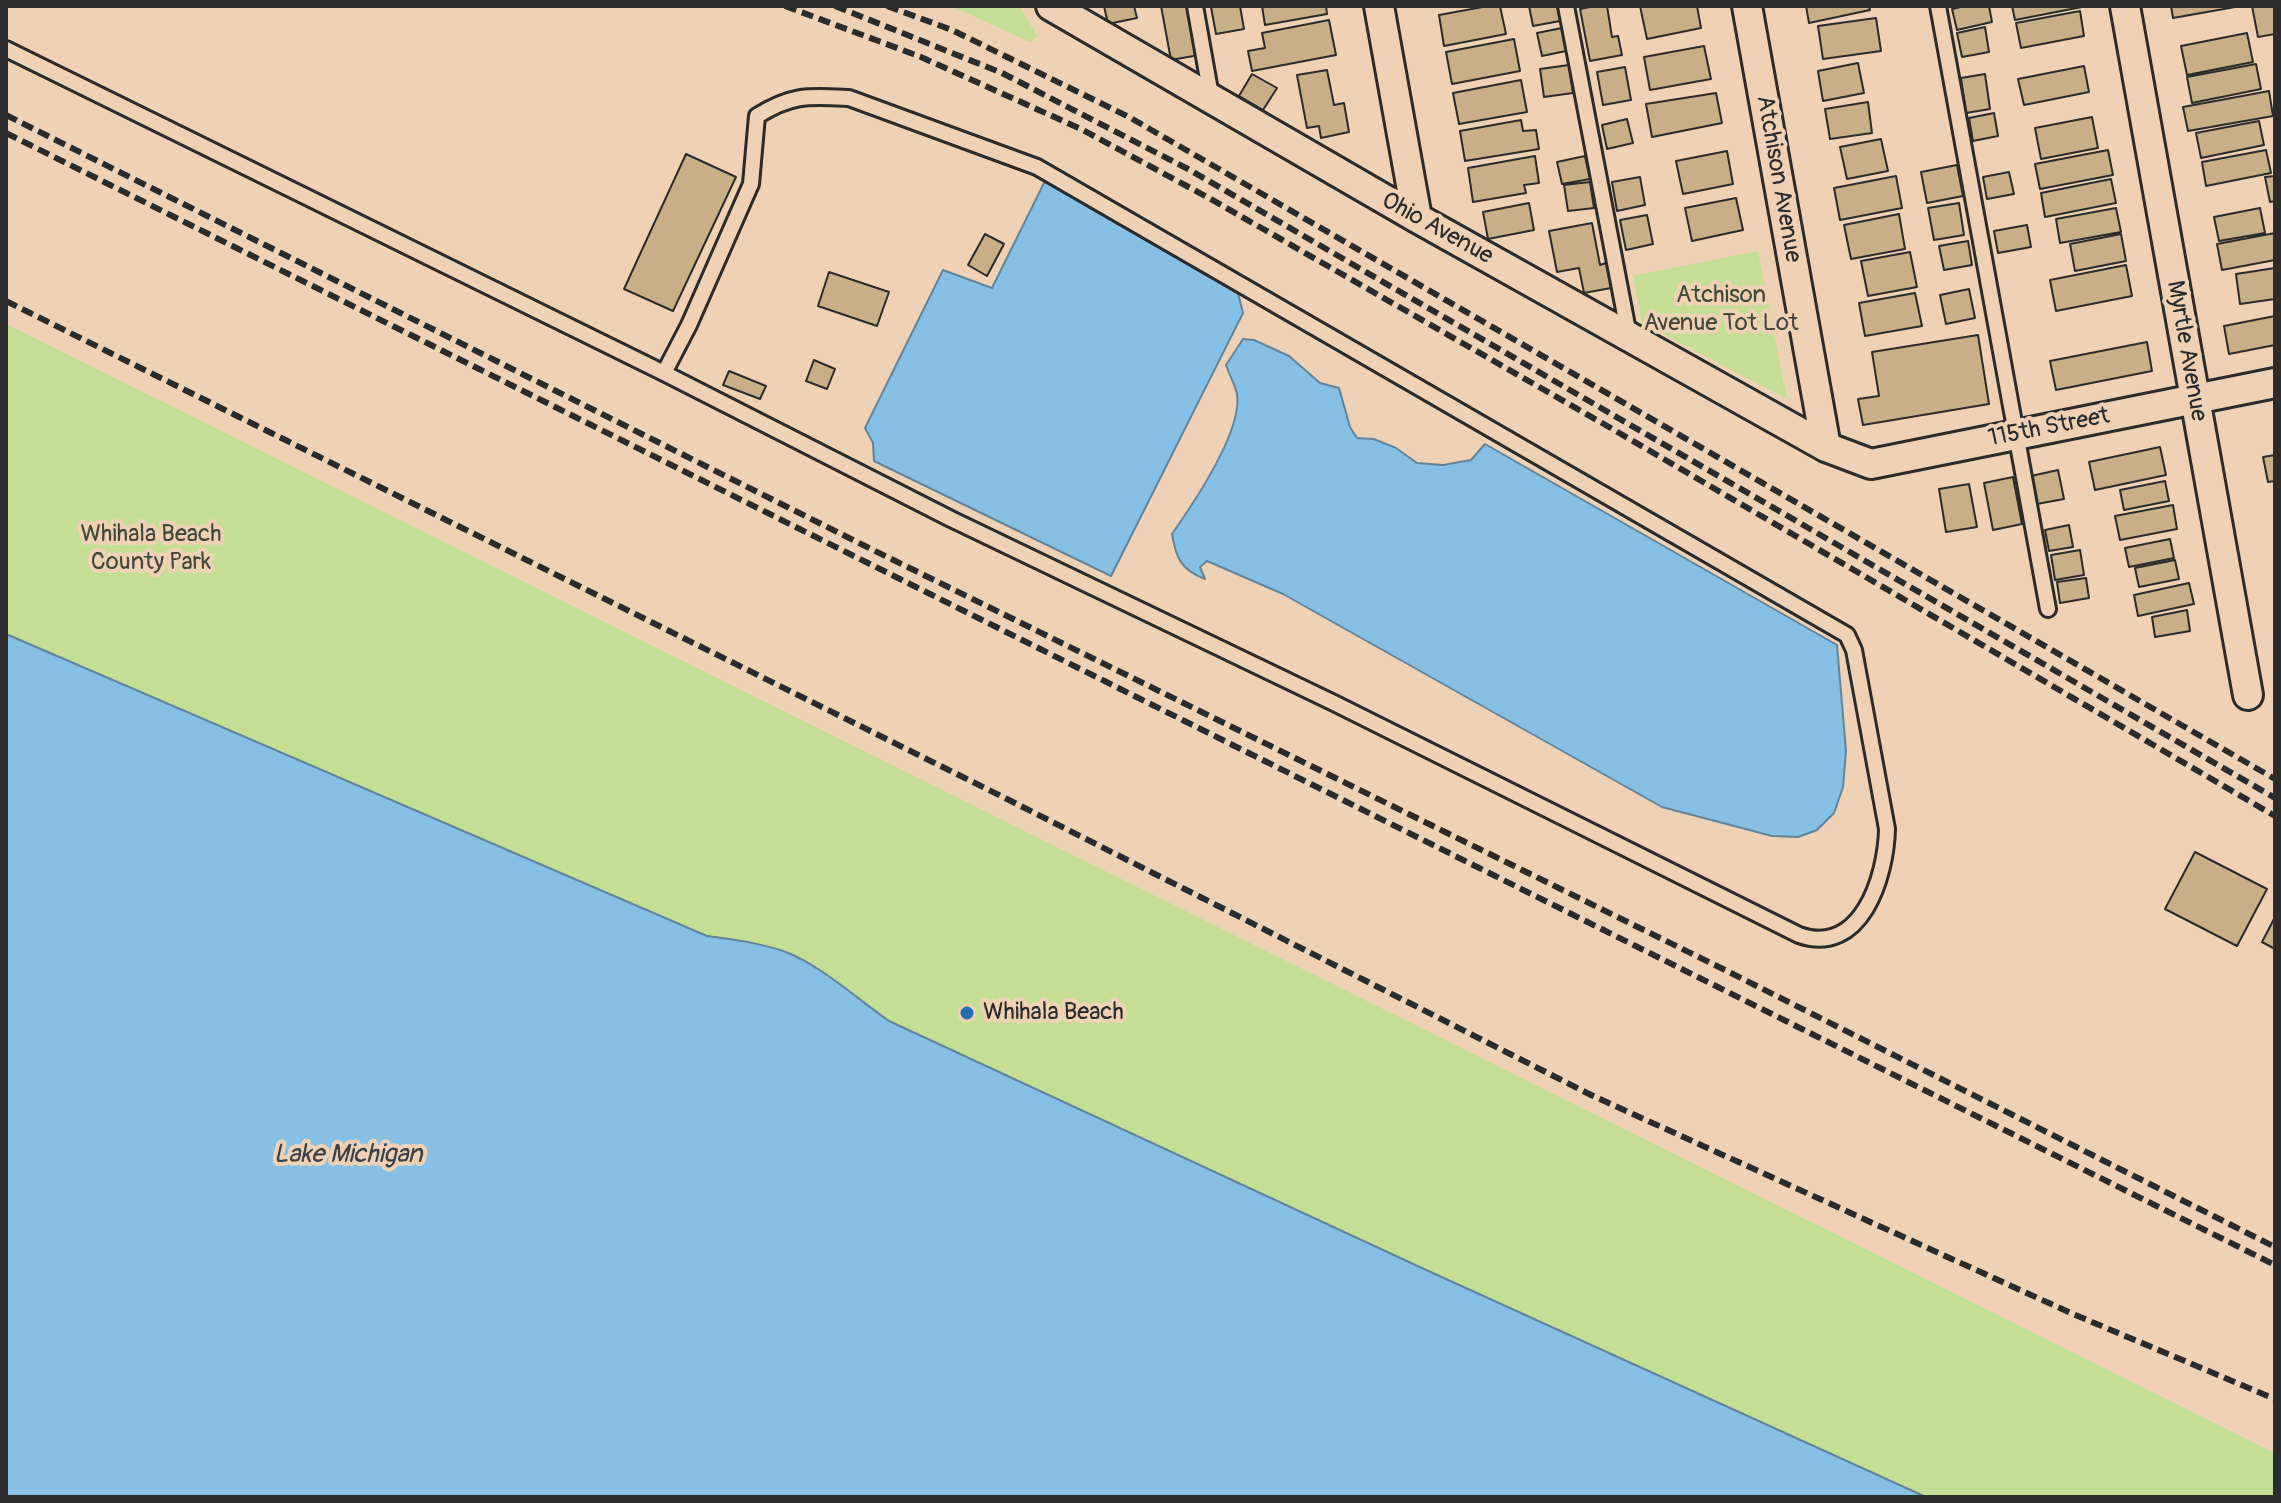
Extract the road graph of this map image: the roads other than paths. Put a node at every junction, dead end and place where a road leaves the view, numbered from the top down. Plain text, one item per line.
1 (1051, 6) edge
2 (1195, 6) edge
3 (1379, 6) edge
4 (1566, 6) edge
5 (1747, 6) edge
6 (1938, 6) edge
7 (2125, 6) edge
8 (6, 49) edge
9 (1211, 100) junction
10 (1417, 218) junction
11 (1629, 337) junction
12 (664, 373) junction
13 (2275, 383) edge
14 (2194, 399) junction
15 (2016, 435) junction
16 (1826, 447) junction
17 (2048, 609) dead end
18 (2248, 695) dead end

1 - 9 street, Ohio Avenue
2 - 9 lane
3 - 10 street
4 - 11 lane
5 - 16 street, Atchison Avenue
6 - 15 lane
7 - 14 street, Myrtle Avenue
8 - 12 lane
9 - 10 street, Ohio Avenue
10 - 11 street, Ohio Avenue
11 - 16 street, Ohio Avenue
12 - 12 lane
13 - 14 street, 115th Street
14 - 15 street, 115th Street
14 - 18 street, Myrtle Avenue
15 - 16 street, 115th Street
15 - 17 lane

